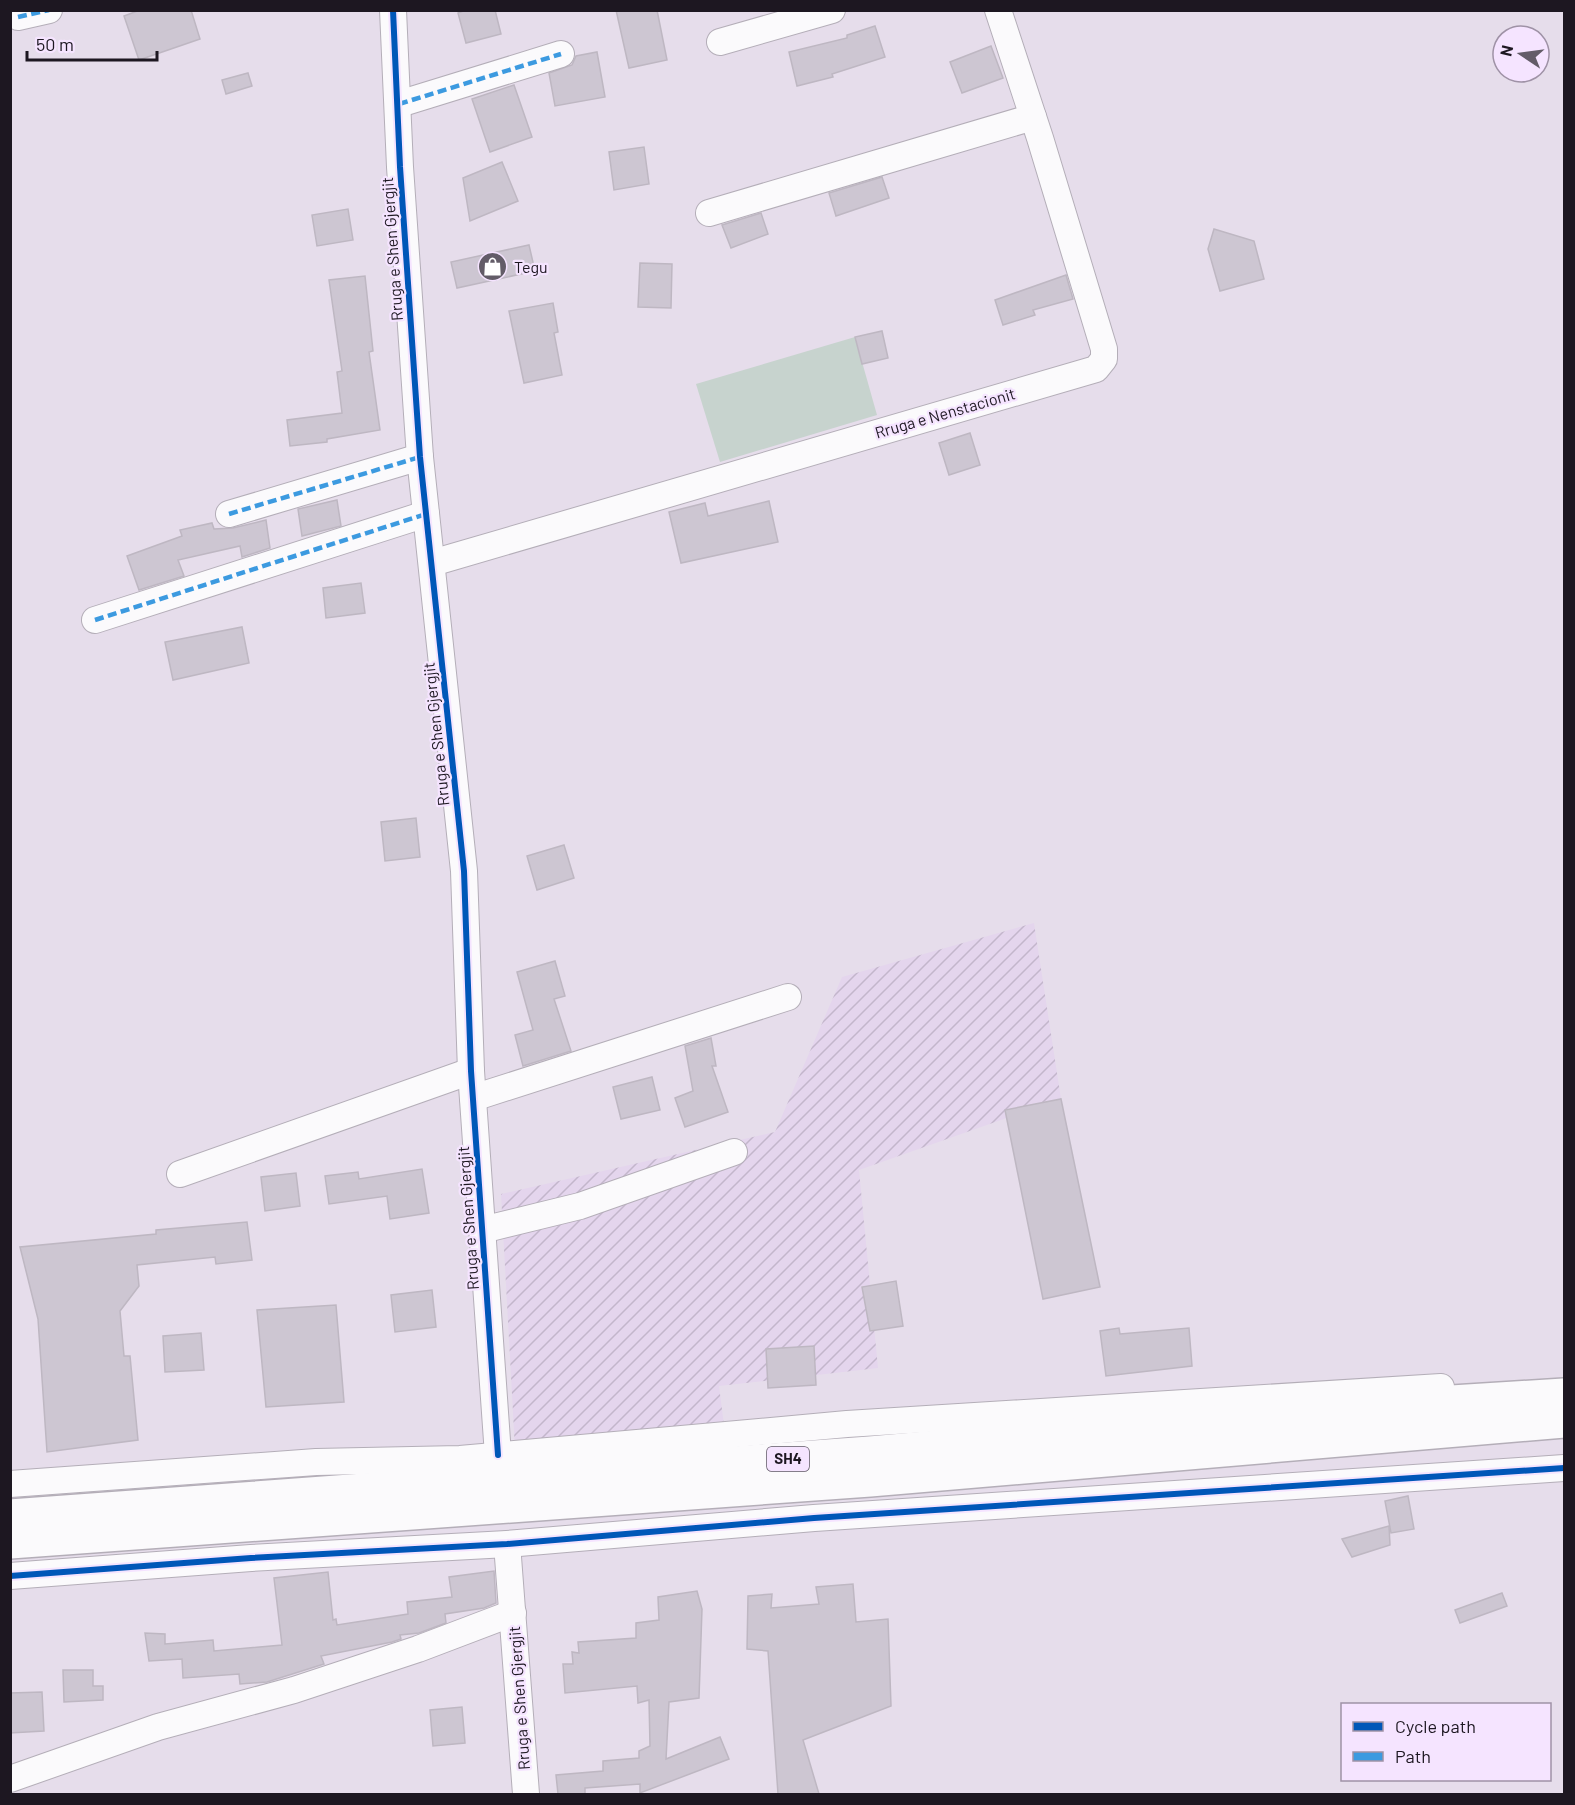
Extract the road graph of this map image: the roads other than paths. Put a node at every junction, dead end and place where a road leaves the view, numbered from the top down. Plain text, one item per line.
1 (50, 10) edge
2 (393, 10) edge
3 (832, 10) edge
4 (998, 10) edge
5 (17, 16) edge
6 (720, 42) dead end
7 (561, 54) dead end
8 (399, 104) junction
9 (1033, 117) junction
10 (710, 213) dead end
11 (420, 457) junction
12 (229, 514) dead end
13 (426, 514) junction
14 (432, 563) junction
15 (95, 620) dead end
16 (788, 997) dead end
17 (471, 1071) junction
18 (473, 1098) junction
19 (734, 1152) dead end
20 (180, 1174) dead end
21 (482, 1230) junction
22 (1564, 1379) edge
23 (1564, 1395) edge
24 (1564, 1421) edge
25 (498, 1455) junction
26 (1564, 1468) edge
27 (10, 1484) edge
28 (10, 1516) edge
29 (10, 1542) edge
30 (508, 1554) junction
31 (10, 1576) edge
32 (513, 1612) junction
33 (10, 1779) edge
34 (526, 1794) edge

1 - 5 street
2 - 8 street, Rruga e Shen Gjergjit
3 - 6 street
4 - 9 street, Rruga e Nenstacionit
7 - 8 street
8 - 11 street, Rruga e Shen Gjergjit
9 - 10 street
9 - 14 street, Rruga e Nenstacionit
11 - 12 street
11 - 13 street, Rruga e Shen Gjergjit
13 - 14 street, Rruga e Shen Gjergjit
13 - 15 street
14 - 17 street, Rruga e Shen Gjergjit
16 - 18 street
17 - 18 street, Rruga e Shen Gjergjit
17 - 20 street
18 - 21 street, Rruga e Shen Gjergjit
19 - 21 street
21 - 25 street, Rruga e Shen Gjergjit
22 - 25 street
23 - 28 highway, SH4
24 - 29 highway, SH4
25 - 27 street
26 - 30 street
30 - 31 street
30 - 32 street, Rruga e Shen Gjergjit
32 - 33 street
32 - 34 street, Rruga e Shen Gjergjit

